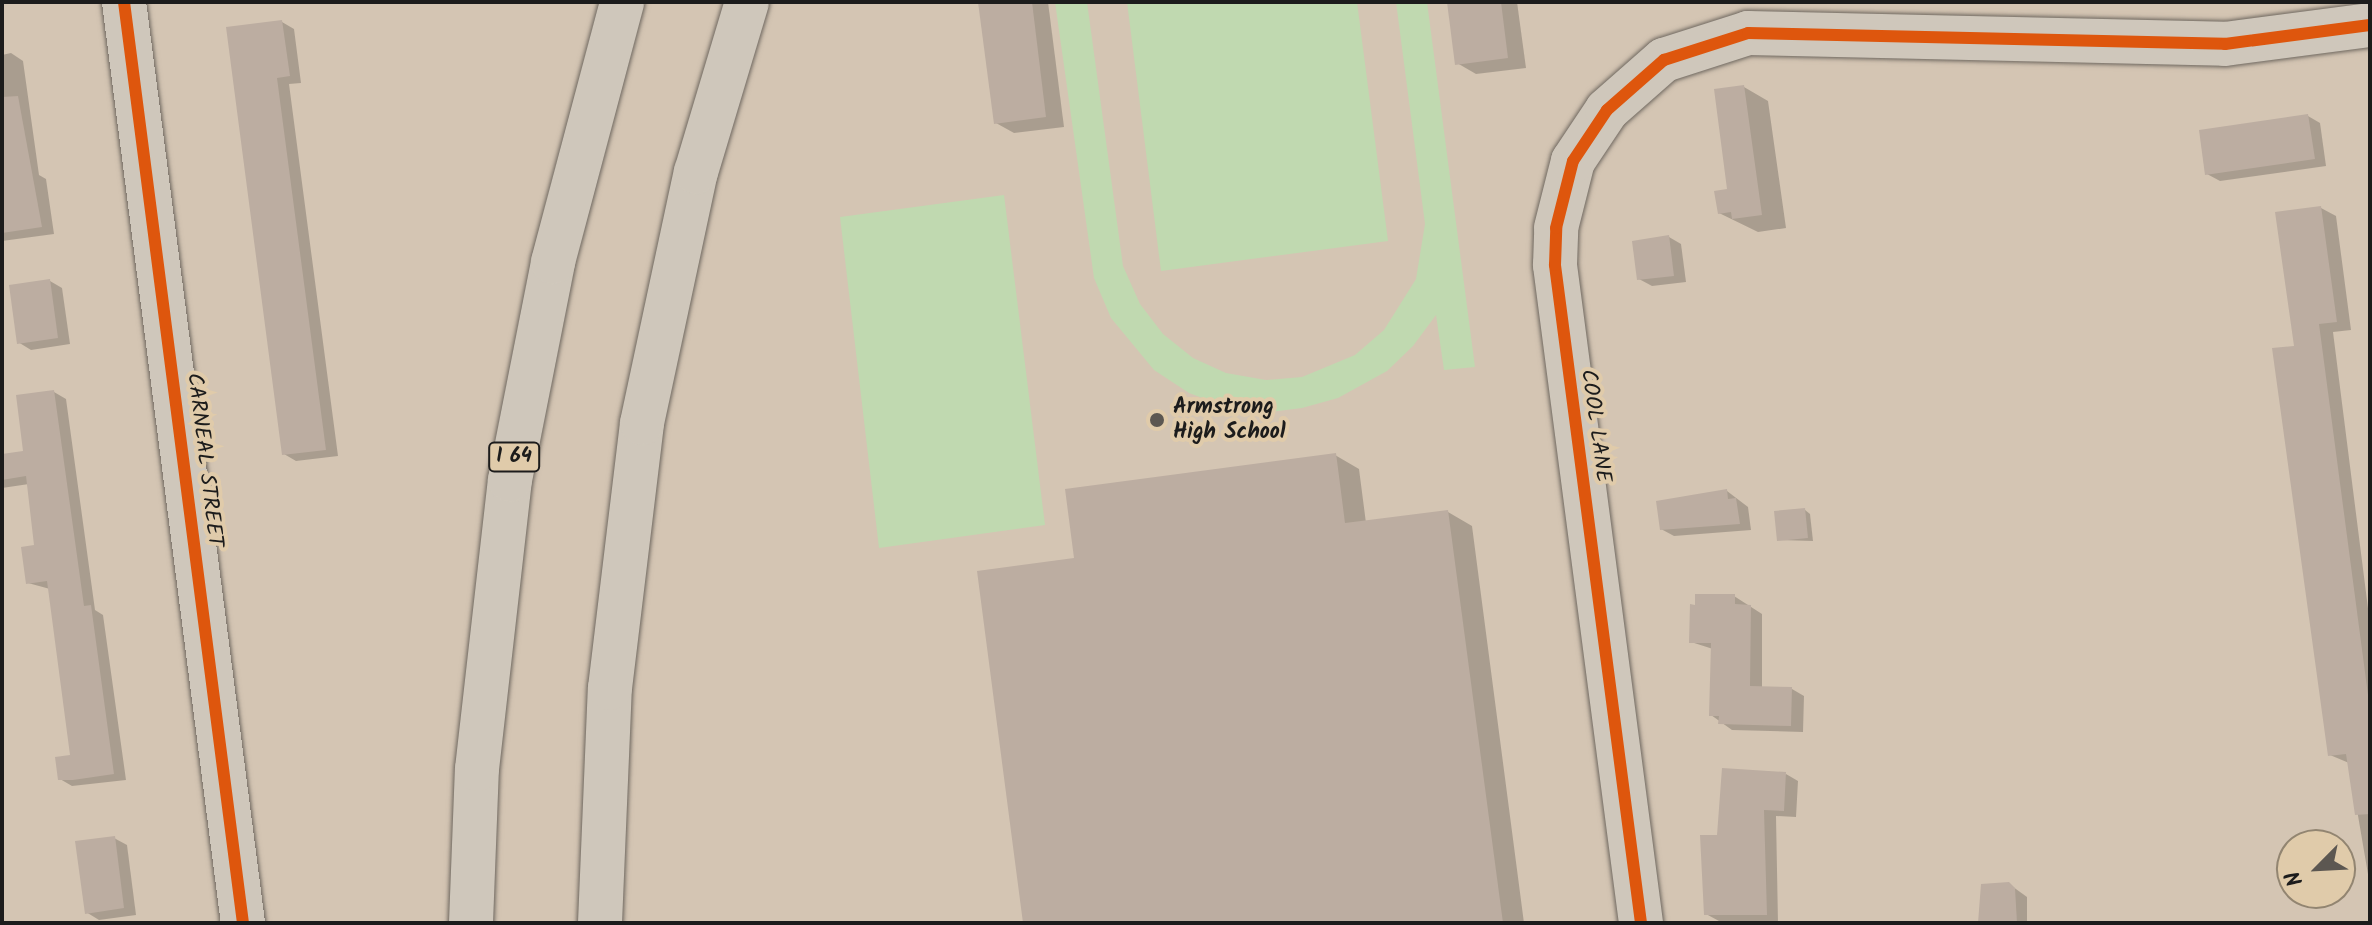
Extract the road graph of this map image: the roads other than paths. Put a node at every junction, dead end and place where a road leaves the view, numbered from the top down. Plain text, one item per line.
1 (124, 2) edge
2 (622, 2) edge
3 (747, 2) edge
4 (2369, 2) edge
5 (2370, 10) edge
6 (2370, 25) edge
7 (243, 923) edge
8 (471, 923) edge
9 (600, 923) edge
10 (1641, 923) edge

1 - 7 main road, CARNEAL STREET
2 - 8 main road, I 64
3 - 9 main road
4 - 5 main road
6 - 10 main road, COOL LANE

